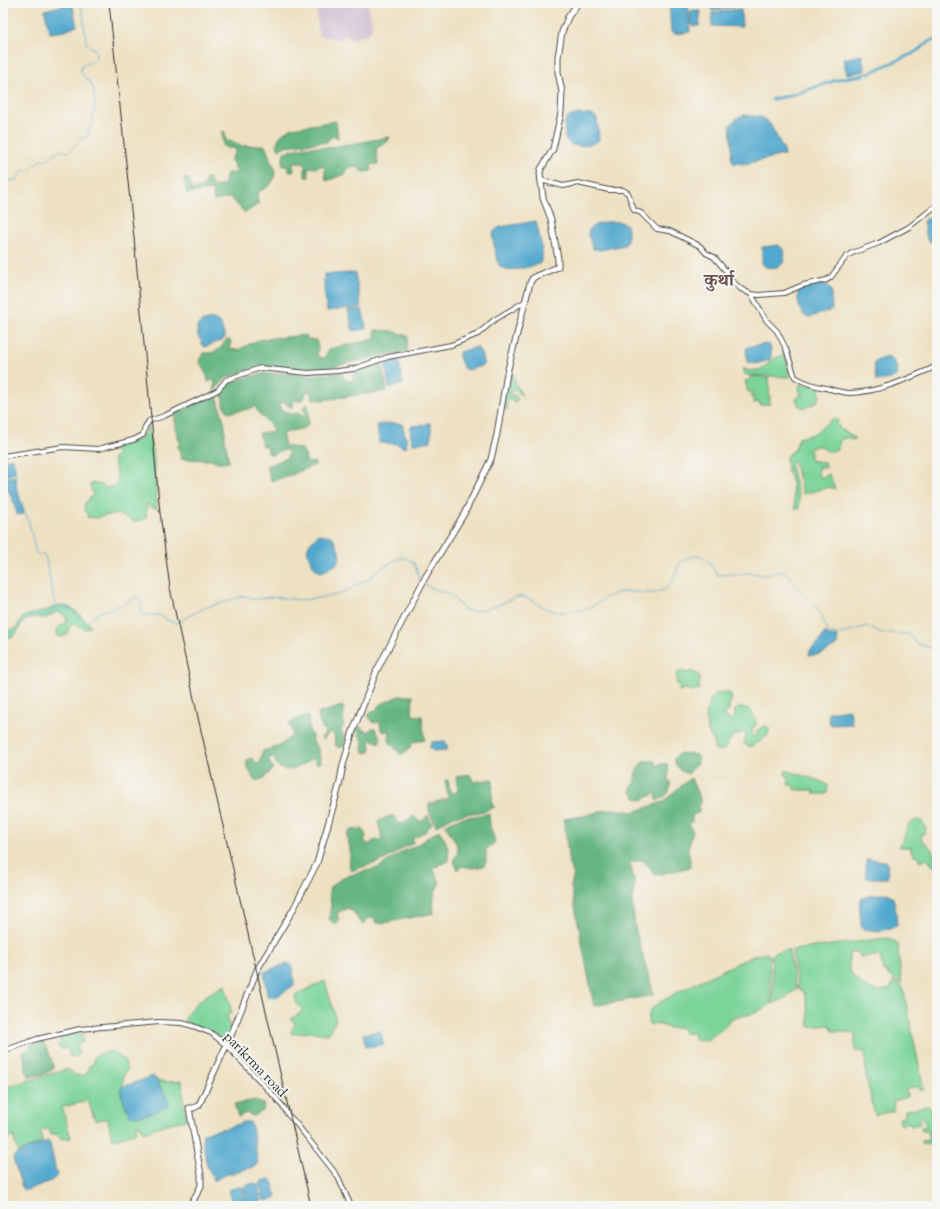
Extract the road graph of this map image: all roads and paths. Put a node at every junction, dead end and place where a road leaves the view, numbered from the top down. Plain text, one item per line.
1 (578, 3) edge
2 (540, 180) junction
3 (937, 205) edge
4 (751, 294) junction
5 (526, 301) junction
6 (937, 366) edge
7 (3, 456) edge
8 (227, 1046) junction
9 (3, 1051) edge
10 (190, 1206) edge
11 (351, 1206) edge

1 - 2 main road
2 - 4 street
2 - 5 main road
3 - 4 street
4 - 6 street
5 - 7 street
5 - 8 main road
8 - 9 street, parikrma road
8 - 10 main road
8 - 11 street, parikrma road

